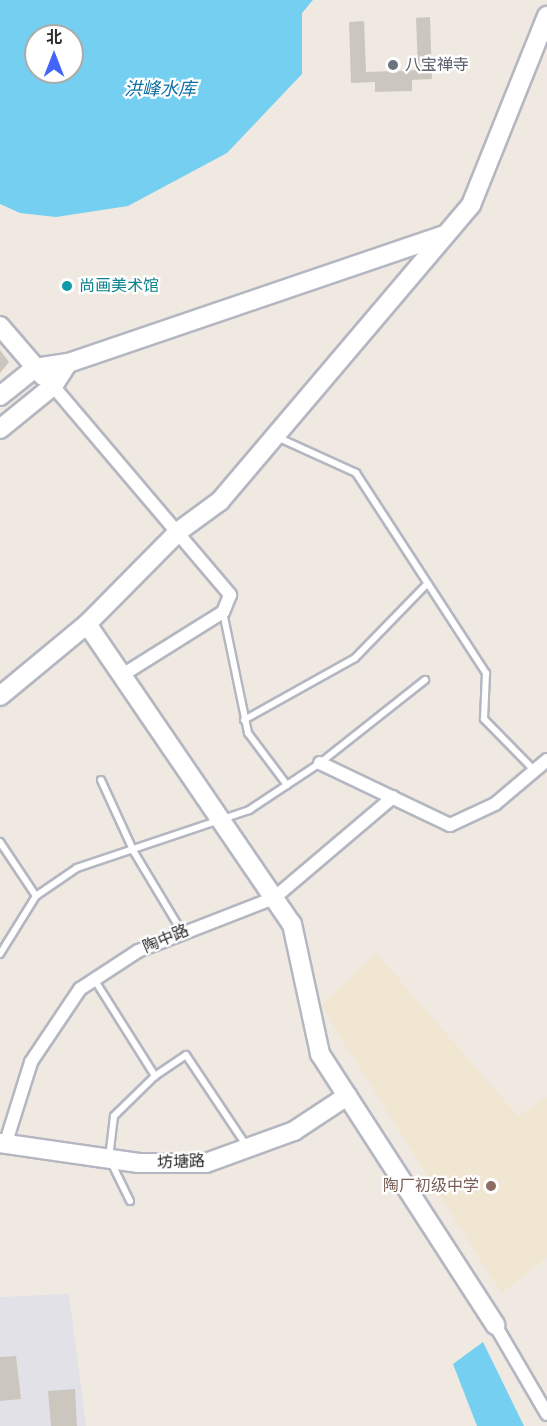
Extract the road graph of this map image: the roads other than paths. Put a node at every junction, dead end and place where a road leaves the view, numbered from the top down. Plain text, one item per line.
1 (547, 16) edge
2 (446, 234) junction
3 (0, 326) edge
4 (68, 363) junction
5 (35, 368) junction
6 (53, 386) junction
7 (0, 396) edge
8 (0, 429) edge
9 (276, 436) junction
10 (178, 531) junction
11 (426, 585) junction
12 (223, 612) junction
13 (87, 624) junction
14 (122, 675) junction
15 (425, 680) dead end
16 (0, 696) edge
17 (244, 720) junction
18 (547, 760) edge
19 (320, 763) junction
20 (534, 770) junction
21 (101, 780) dead end
22 (287, 785) junction
23 (393, 797) junction
24 (222, 822) junction
25 (0, 842) edge
26 (134, 852) junction
27 (36, 896) junction
28 (274, 898) junction
29 (182, 932) junction
30 (0, 954) edge
31 (93, 978) junction
32 (155, 1076) junction
33 (347, 1096) junction
34 (3, 1142) edge
35 (248, 1148) junction
36 (109, 1158) junction
37 (130, 1201) dead end
38 (495, 1325) joint
39 (547, 1414) edge

1 - 2 street
2 - 4 street
2 - 9 street
3 - 5 street
4 - 5 street
4 - 6 street
5 - 6 street
5 - 7 street
6 - 8 street
6 - 10 street
9 - 10 street
9 - 11 lane
10 - 12 street
10 - 13 street
11 - 17 lane
11 - 20 lane
12 - 14 street
12 - 17 lane
13 - 14 street
13 - 16 street
14 - 24 street
15 - 19 lane
17 - 22 lane
18 - 20 street
19 - 22 lane
19 - 23 street
20 - 23 street
21 - 26 lane
22 - 24 lane
23 - 28 street, 陶中路
24 - 26 lane
24 - 28 street
25 - 27 lane
26 - 27 lane
26 - 29 lane
27 - 30 lane
28 - 29 street, 陶中路
28 - 33 street
29 - 31 street, 陶中路
31 - 32 lane
31 - 34 street, 陶中路
32 - 35 lane
32 - 36 lane
33 - 35 street, 坊塘路
33 - 38 street
34 - 36 street, 坊塘路
35 - 36 street, 坊塘路
36 - 37 lane
38 - 39 street

